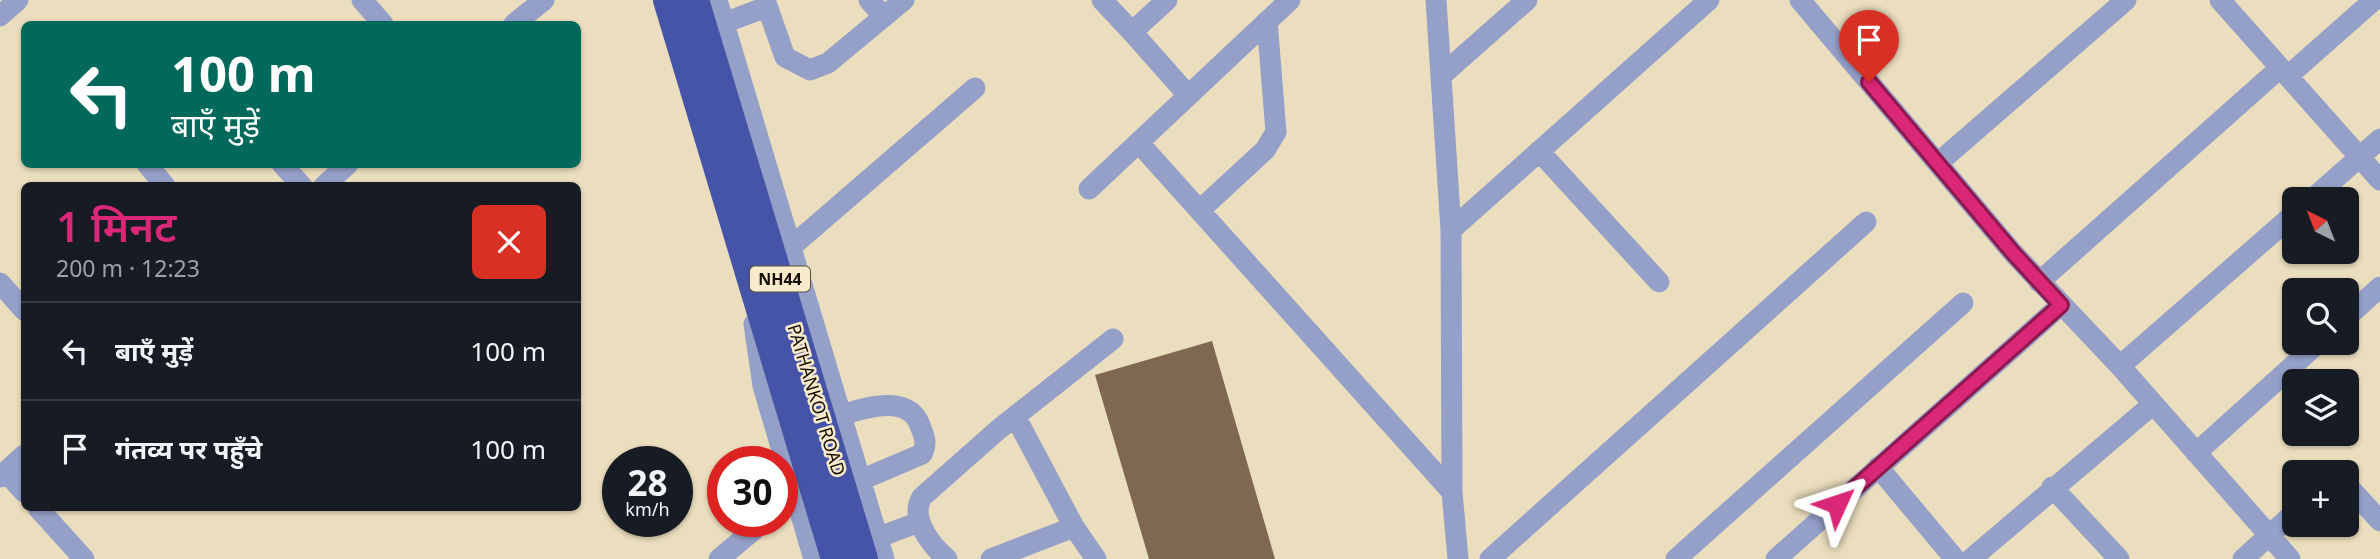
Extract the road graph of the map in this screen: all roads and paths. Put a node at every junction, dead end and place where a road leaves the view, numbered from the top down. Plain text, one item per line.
1 (18, 0) edge
2 (544, 0) edge
3 (668, 0) edge
4 (694, 0) edge
5 (717, 0) edge
6 (869, 0) edge
7 (904, 0) edge
8 (1102, 0) edge
9 (1167, 0) edge
10 (1290, 0) edge
11 (1436, 0) edge
12 (1527, 0) edge
13 (1709, 0) edge
14 (1800, 0) edge
15 (2126, 0) edge
16 (2374, 0) edge
17 (366, 1) edge
18 (2225, 2) edge
19 (765, 3) edge
20 (0, 16) edge
21 (884, 17) junction
22 (381, 21) edge
23 (518, 21) edge
24 (1267, 21) junction
25 (724, 23) junction
26 (1132, 33) junction
27 (2284, 72) junction
28 (1443, 74) junction
29 (975, 88) dead end
30 (1187, 94) junction
31 (2380, 139) edge
32 (1139, 143) junction
33 (1539, 151) junction
34 (2360, 158) junction
35 (1938, 163) junction
36 (150, 168) edge
37 (286, 168) edge
38 (344, 168) edge
39 (2380, 180) edge
40 (162, 182) edge
41 (298, 182) edge
42 (328, 182) edge
43 (2326, 187) edge
44 (1089, 190) dead end
45 (1199, 210) junction
46 (1866, 222) dead end
47 (2282, 224) edge
48 (1451, 230) junction
49 (791, 247) junction
50 (744, 254) junction
51 (1659, 282) dead end
52 (2039, 282) junction
53 (0, 283) edge
54 (2380, 287) edge
55 (1963, 303) dead end
56 (2061, 305) junction
57 (2359, 306) edge
58 (21, 307) edge
59 (1112, 339) dead end
60 (2305, 355) edge
61 (2120, 366) junction
62 (2152, 405) junction
63 (1015, 416) junction
64 (832, 417) junction
65 (776, 446) edge
66 (2196, 453) junction
67 (21, 458) edge
68 (1878, 467) junction
69 (3, 474) edge
70 (861, 480) junction
71 (2052, 487) junction
72 (21, 489) edge
73 (1452, 492) junction
74 (2359, 498) edge
75 (41, 511) edge
76 (798, 522) edge
77 (919, 522) junction
78 (2380, 522) edge
79 (2282, 524) edge
80 (1074, 527) junction
81 (2269, 536) junction
82 (745, 537) edge
83 (864, 552) edge
84 (84, 559) edge
85 (719, 559) edge
86 (814, 559) edge
87 (947, 559) edge
88 (991, 559) edge
89 (1096, 559) edge
90 (1458, 559) edge
91 (1490, 559) edge
92 (1675, 559) edge
93 (1776, 559) edge
94 (1955, 559) edge
95 (1971, 559) edge
96 (2119, 559) edge
97 (2243, 559) edge
98 (2290, 559) edge

1 - 20 street
2 - 23 street
3 - 50 highway, NH44
4 - 64 highway, PATHANKOT ROAD / NH44
5 - 25 street
6 - 21 street
7 - 21 street
8 - 26 street
9 - 26 street
10 - 24 street
11 - 28 street
12 - 28 street
13 - 33 street
14 - 35 street
15 - 35 street
16 - 27 street
17 - 22 street
18 - 27 street
19 - 21 street
19 - 25 street
24 - 30 street
24 - 45 street
25 - 49 street
26 - 30 street
27 - 34 street
27 - 52 street
28 - 48 street
29 - 49 street
30 - 32 street
31 - 34 street
32 - 44 street
32 - 45 street
33 - 48 street
33 - 51 street
34 - 39 street
34 - 43 street
35 - 52 street
36 - 40 street
37 - 41 street
38 - 42 street
45 - 73 street
46 - 91 street
47 - 61 street
48 - 73 street
49 - 64 street
50 - 65 street
50 - 83 highway, NH44
52 - 56 street
53 - 58 street
54 - 57 street
55 - 92 street
56 - 61 street
56 - 68 street
59 - 63 street
60 - 66 street
61 - 62 street
62 - 66 street
62 - 71 street
63 - 77 street
63 - 80 street
64 - 70 street
64 - 70 street
64 - 83 highway, PATHANKOT ROAD / NH44
66 - 81 street
67 - 69 street
68 - 93 street
68 - 94 street
69 - 72 street
70 - 83 street
71 - 95 street
71 - 96 street
73 - 90 street
74 - 78 street
75 - 84 street
76 - 86 street
77 - 83 street
77 - 87 street
79 - 81 street
80 - 88 street
80 - 89 street
81 - 97 street
81 - 98 street
82 - 85 street

